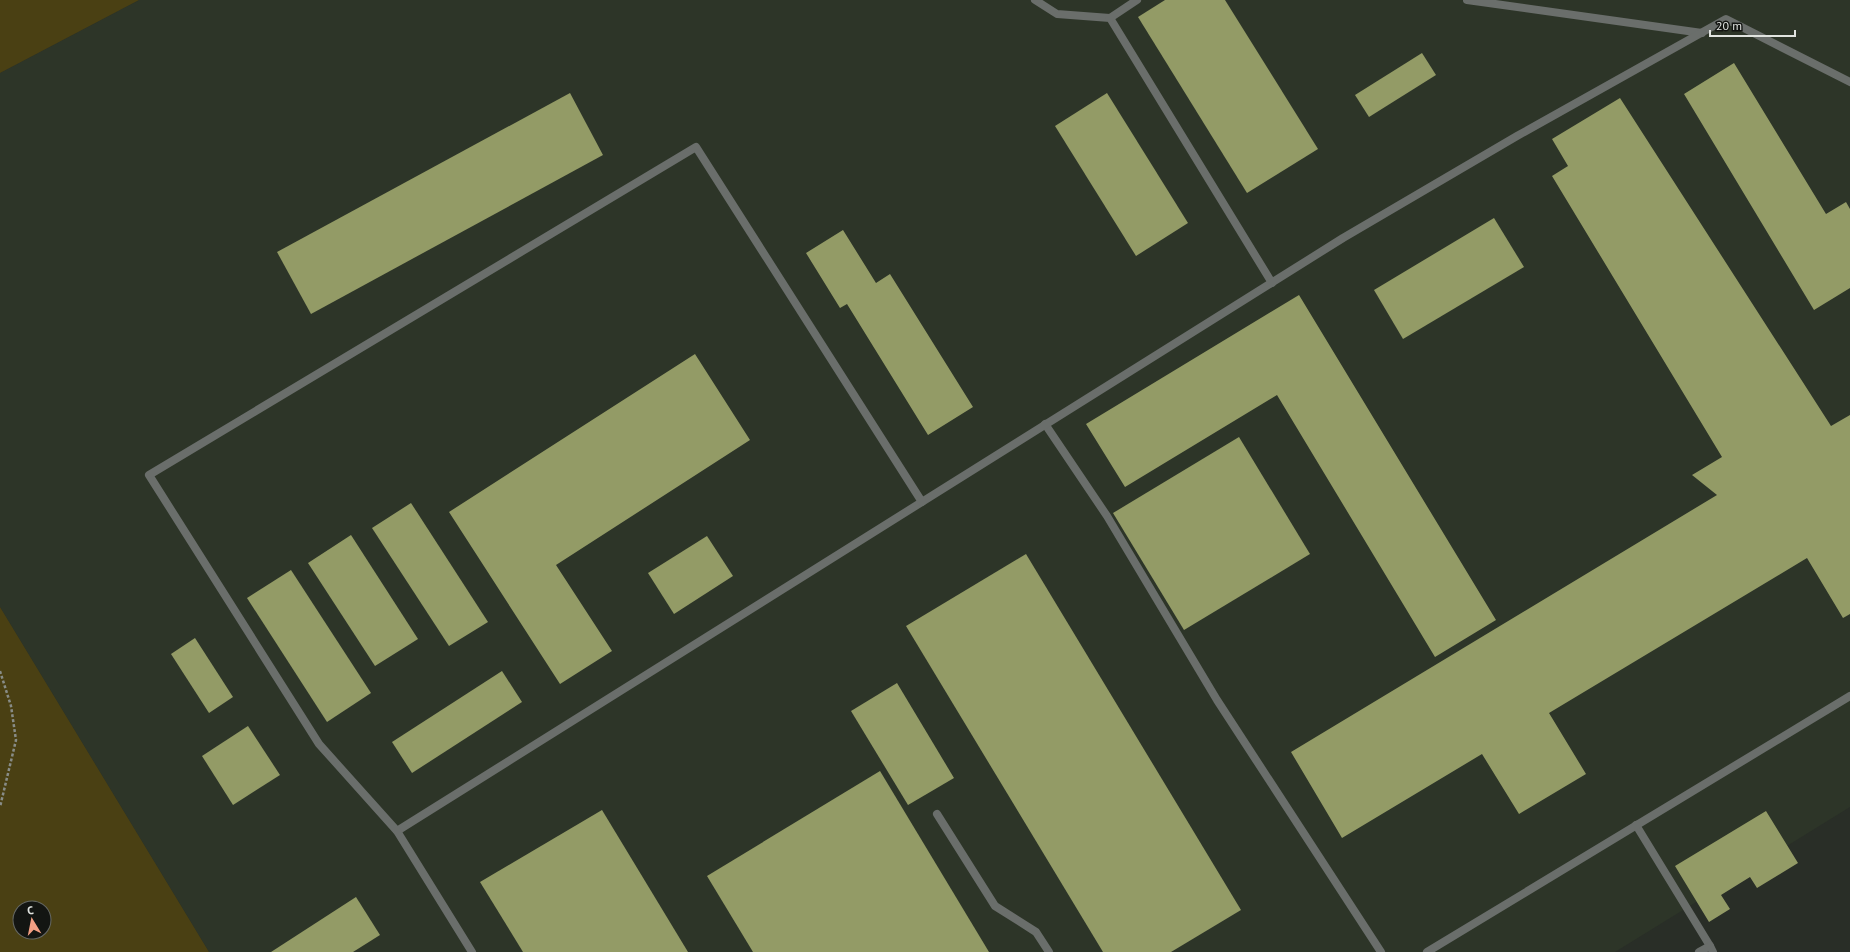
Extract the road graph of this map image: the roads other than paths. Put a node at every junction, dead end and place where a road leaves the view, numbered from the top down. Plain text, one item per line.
1 (1035, 0) edge
2 (1137, 0) edge
3 (1467, 0) edge
4 (1110, 18) junction
5 (1702, 33) junction
6 (1850, 82) edge
7 (1272, 283) junction
8 (1045, 424) junction
9 (922, 502) junction
10 (1850, 696) edge
11 (937, 814) dead end
12 (1636, 825) junction
13 (397, 831) junction
14 (1712, 949) edge
15 (472, 952) edge
16 (1048, 952) edge
17 (1381, 952) edge
18 (1427, 952) edge
19 (1699, 952) edge

1 - 4 street
2 - 4 street
3 - 5 street
4 - 7 street
5 - 6 street
5 - 7 street
7 - 8 street
8 - 9 street
8 - 17 street
9 - 13 street
9 - 13 street
10 - 12 street
11 - 16 street
12 - 14 street
12 - 18 street
13 - 15 street
14 - 19 street

